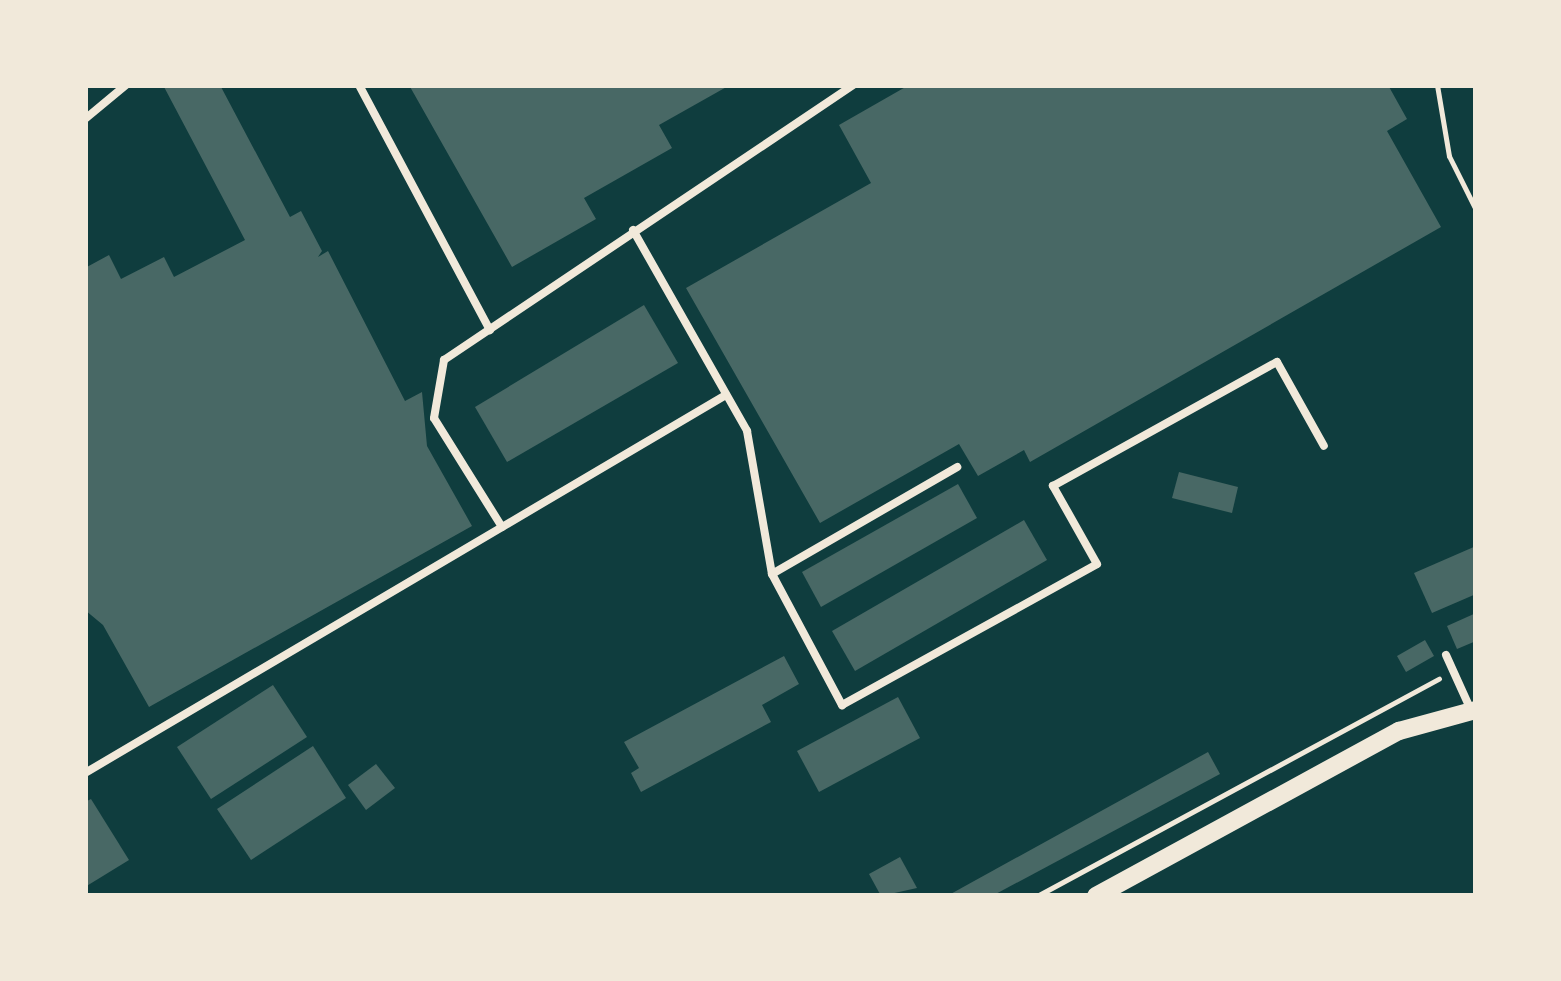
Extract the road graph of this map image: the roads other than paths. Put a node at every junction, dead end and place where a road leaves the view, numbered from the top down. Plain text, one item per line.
1 (126, 85) edge
2 (359, 85) edge
3 (854, 85) edge
4 (85, 119) edge
5 (633, 230) junction
6 (490, 330) junction
7 (726, 395) junction
8 (1324, 446) dead end
9 (958, 466) dead end
10 (502, 527) junction
11 (772, 574) junction
12 (1446, 654) dead end
13 (1473, 709) edge
14 (85, 773) edge
15 (1096, 896) edge

1 - 4 lane
2 - 6 lane
3 - 5 lane
5 - 6 lane
5 - 7 lane
6 - 10 lane
7 - 10 lane
7 - 11 lane
8 - 11 lane
9 - 11 lane
10 - 14 lane
12 - 13 lane
13 - 15 street

